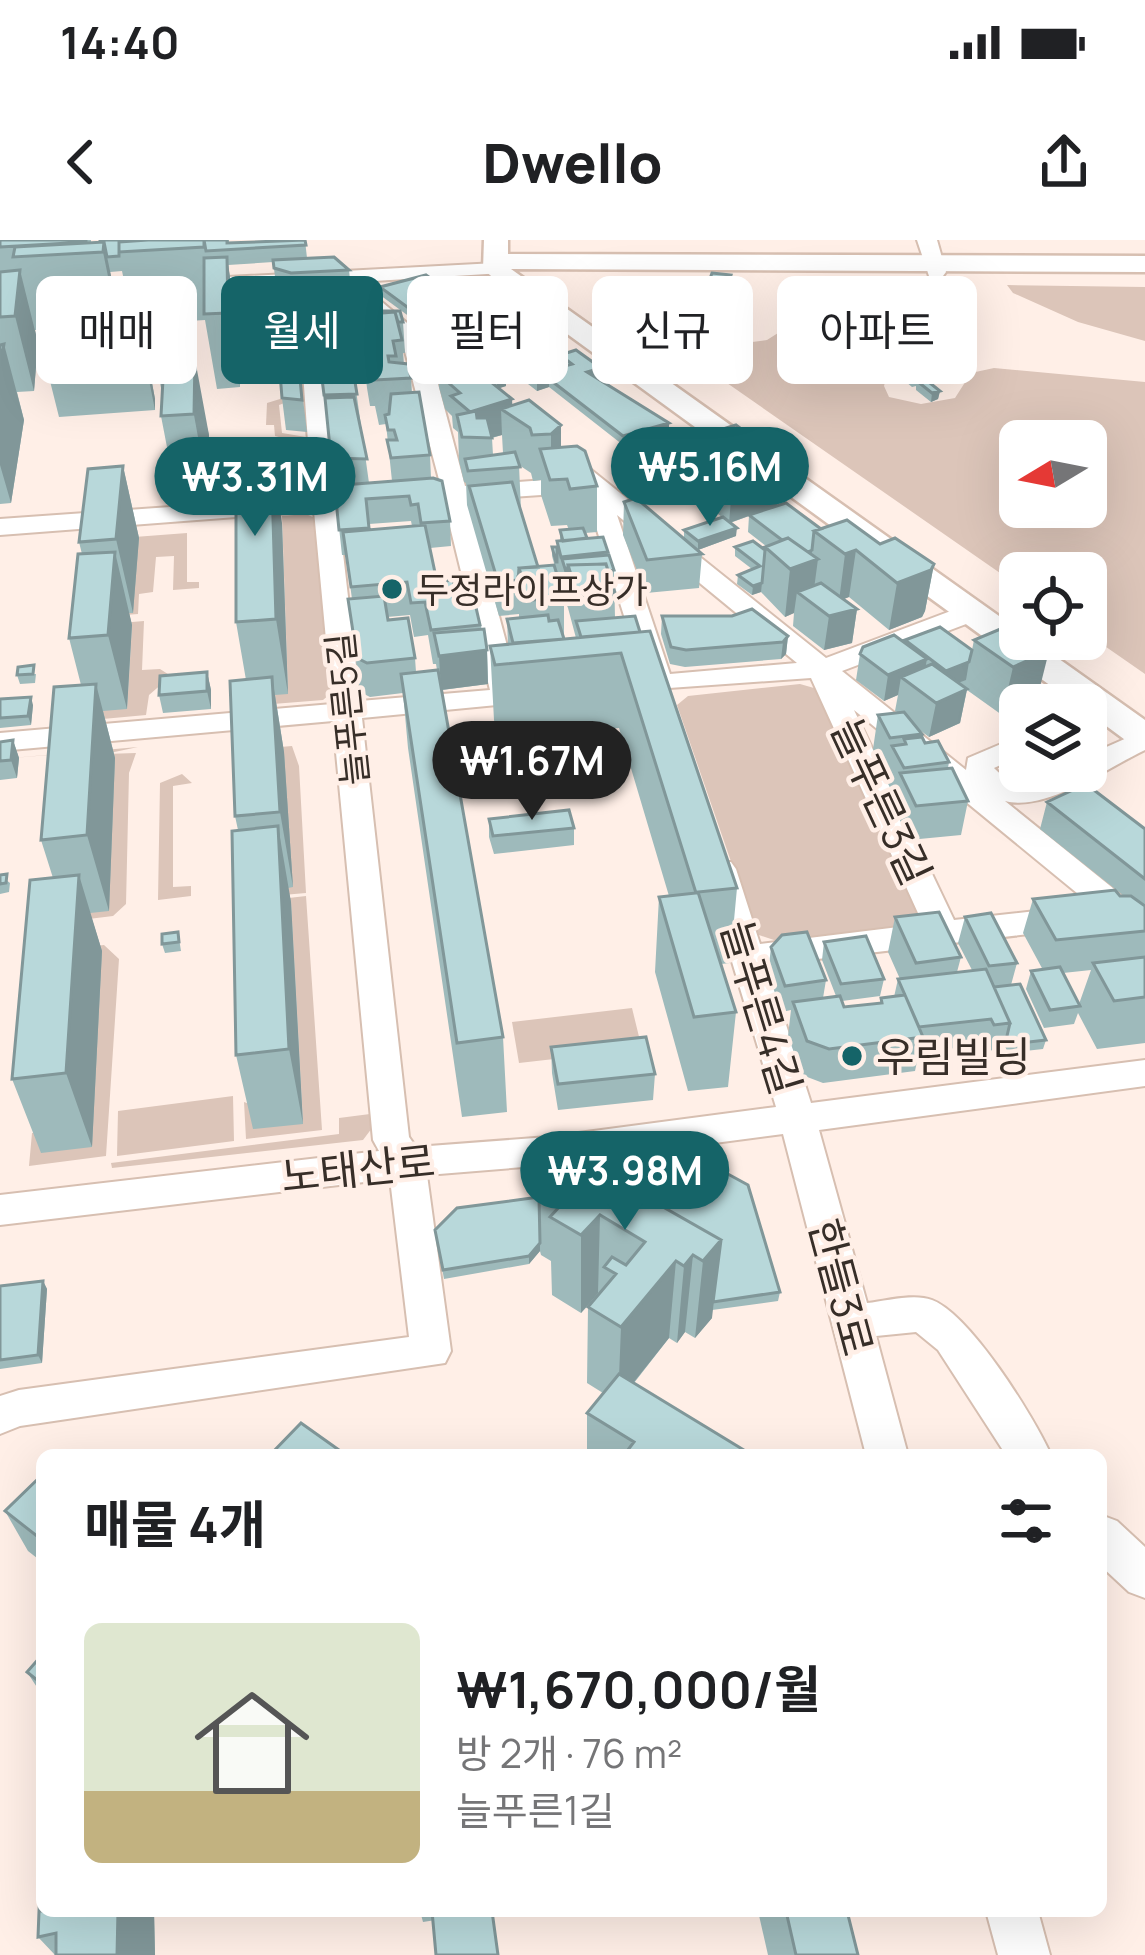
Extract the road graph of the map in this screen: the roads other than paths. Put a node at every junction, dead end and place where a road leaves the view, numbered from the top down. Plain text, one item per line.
1 (509, 256) edge
2 (932, 258) edge
3 (1145, 264) edge
4 (672, 269) junction
5 (338, 270) junction
6 (1145, 274) edge
7 (0, 291) edge
8 (583, 311) junction
9 (407, 334) edge
10 (407, 338) edge
11 (424, 384) edge
12 (469, 384) edge
13 (505, 412) edge
14 (541, 441) edge
15 (735, 442) junction
16 (698, 453) edge
17 (605, 480) junction
18 (455, 495) junction
19 (326, 505) junction
20 (0, 526) edge
21 (999, 599) edge
22 (973, 612) junction
23 (1085, 660) edge
24 (821, 669) junction
25 (659, 683) junction
26 (506, 698) junction
27 (1145, 703) edge
28 (347, 712) junction
29 (669, 714) edge
30 (1145, 738) edge
31 (0, 742) edge
32 (999, 754) edge
33 (1107, 755) edge
34 (999, 788) edge
35 (1003, 792) edge
36 (1036, 792) edge
37 (709, 833) edge
38 (1134, 921) edge
39 (944, 933) junction
40 (748, 956) junction
41 (1145, 1073) edge
42 (795, 1120) junction
43 (407, 1162) junction
44 (0, 1210) edge
45 (851, 1322) junction
46 (0, 1414) edge
47 (885, 1449) edge
48 (1026, 1449) edge
49 (1107, 1541) edge
50 (1145, 1576) edge
51 (1014, 1917) edge
52 (1024, 1955) edge

1 - 2 main road
1 - 4 main road
1 - 5 street
1 - 8 main road
1 - 15 main road
2 - 3 main road
2 - 4 main road
2 - 6 main road
4 - 8 main road
5 - 7 street
5 - 9 street
8 - 21 main road
10 - 19 street, 늘푸른5길
11 - 18 street
12 - 13 street
14 - 17 street, 늘푸른3길
15 - 16 street
15 - 22 main road
17 - 18 street
17 - 24 street, 늘푸른3길
17 - 25 street
18 - 19 street
18 - 26 street
19 - 20 street
19 - 28 street, 늘푸른5길
22 - 24 street
22 - 30 main road
23 - 27 main road
24 - 25 street
24 - 38 street, 늘푸른3길
24 - 39 street, 늘푸른3길
25 - 26 street
25 - 29 street
26 - 28 street
28 - 31 street
28 - 43 street, 늘푸른5길
30 - 33 street
32 - 34 street
35 - 36 street
37 - 40 street, 늘푸른4길
38 - 39 street, 늘푸른3길
39 - 40 street, 늘푸른3길
40 - 42 street, 늘푸른4길
41 - 42 street, 노태산로
42 - 43 street, 노태산로
42 - 45 street, 한들3로
43 - 44 street, 노태산로
43 - 46 street, 늘푸른5길
45 - 47 street, 한들3로
45 - 48 street
49 - 50 street
51 - 52 street

